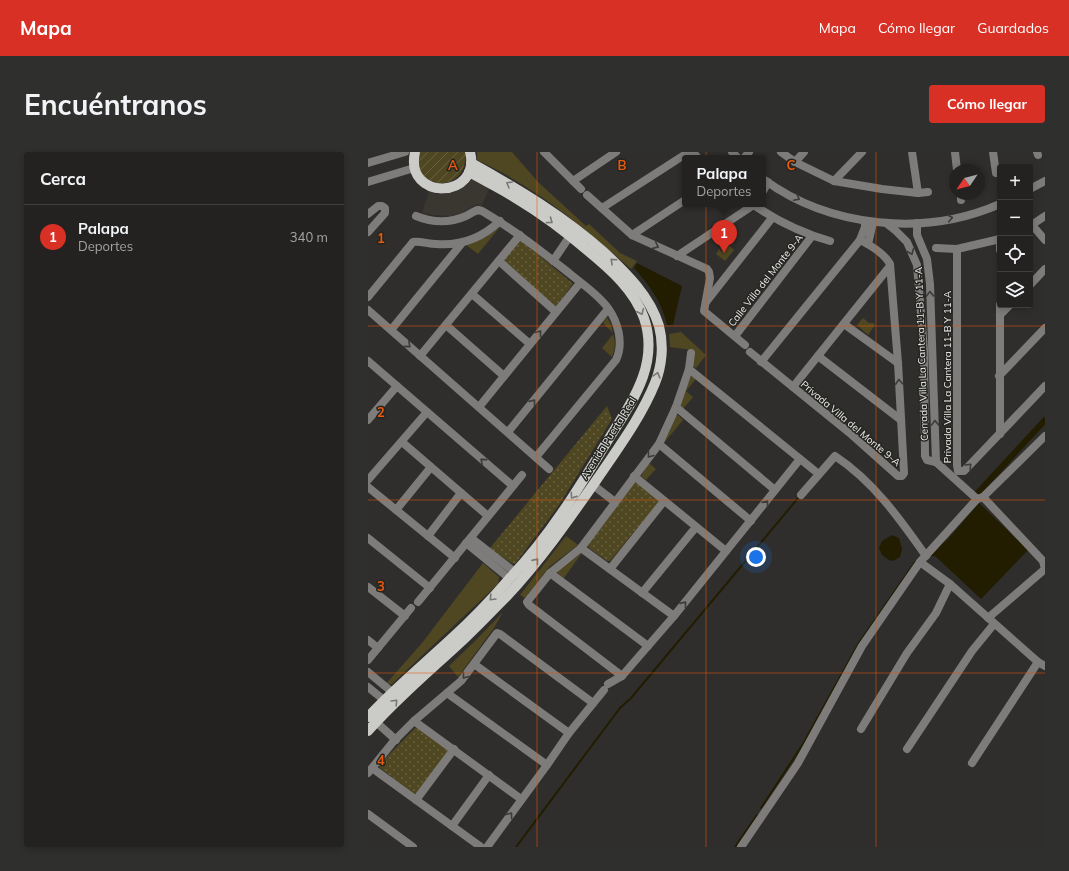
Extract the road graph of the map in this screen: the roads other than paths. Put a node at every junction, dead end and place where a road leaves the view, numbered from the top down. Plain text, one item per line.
1 (405, 152) edge
2 (415, 152) edge
3 (470, 152) edge
4 (544, 152) edge
5 (616, 152) edge
6 (781, 152) edge
7 (804, 152) edge
8 (862, 152) edge
9 (912, 152) edge
10 (955, 152) edge
11 (993, 152) edge
12 (604, 155) edge
13 (682, 157) edge
14 (795, 162) junction
15 (368, 163) edge
16 (957, 164) edge
17 (470, 167) junction
18 (414, 168) junction
19 (996, 173) dead end
20 (834, 180) junction
21 (572, 181) junction
22 (1045, 181) edge
23 (368, 182) edge
24 (766, 185) edge
25 (1033, 187) edge
26 (918, 192) junction
27 (928, 192) dead end
28 (682, 202) edge
29 (997, 206) edge
30 (751, 207) edge
31 (757, 207) edge
32 (602, 208) junction
33 (368, 214) edge
34 (416, 216) dead end
35 (1045, 216) edge
36 (772, 218) junction
37 (500, 221) junction
38 (886, 223) junction
39 (917, 223) junction
40 (869, 224) junction
41 (1033, 224) edge
42 (1033, 227) edge
43 (368, 232) edge
44 (520, 235) junction
45 (632, 235) junction
46 (812, 236) junction
47 (572, 238) junction
48 (860, 240) junction
49 (997, 240) edge
50 (1045, 240) edge
51 (830, 241) dead end
52 (462, 243) junction
53 (868, 244) junction
54 (936, 248) dead end
55 (957, 249) junction
56 (677, 256) junction
57 (499, 261) junction
58 (554, 262) junction
59 (890, 266) junction
60 (1045, 269) edge
61 (1033, 282) edge
62 (580, 283) junction
63 (472, 294) junction
64 (368, 297) edge
65 (704, 304) junction
66 (1000, 308) edge
67 (1007, 308) edge
68 (608, 309) junction
69 (368, 310) edge
70 (556, 312) junction
71 (1000, 315) junction
72 (844, 324) junction
73 (446, 325) junction
74 (1045, 328) edge
75 (391, 330) junction
76 (734, 336) junction
77 (530, 344) junction
78 (691, 353) dead end
79 (420, 356) junction
80 (818, 356) junction
81 (368, 361) edge
82 (761, 362) junction
83 (898, 363) junction
84 (689, 369) junction
85 (929, 371) junction
86 (504, 376) junction
87 (999, 376) junction
88 (397, 386) junction
89 (1045, 386) edge
90 (793, 387) junction
91 (630, 404) junction
92 (479, 407) junction
93 (676, 407) junction
94 (641, 410) junction
95 (427, 412) junction
96 (368, 420) edge
97 (901, 420) junction
98 (508, 432) junction
99 (1000, 434) junction
100 (1045, 436) edge
101 (402, 442) junction
102 (658, 444) junction
103 (536, 457) junction
104 (800, 459) junction
105 (431, 467) junction
106 (549, 469) dead end
107 (815, 471) dead end
108 (522, 475) dead end
109 (634, 476) junction
110 (368, 480) edge
111 (513, 486) junction
112 (368, 487) edge
113 (591, 487) junction
114 (775, 490) junction
115 (461, 493) junction
116 (801, 495) dead end
117 (980, 498) junction
118 (664, 501) junction
119 (614, 504) junction
120 (396, 510) junction
121 (488, 516) junction
122 (751, 521) junction
123 (696, 527) junction
124 (428, 536) junction
125 (368, 538) edge
126 (471, 543) junction
127 (581, 548) junction
128 (726, 551) junction
129 (455, 558) junction
130 (923, 559) junction
131 (610, 568) junction
132 (550, 573) junction
133 (513, 576) junction
134 (950, 584) junction
135 (368, 587) edge
136 (430, 588) junction
137 (642, 592) junction
138 (418, 602) dead end
139 (411, 608) dead end
140 (405, 616) junction
141 (674, 616) junction
142 (991, 621) junction
143 (368, 640) edge
144 (648, 646) junction
145 (378, 648) junction
146 (368, 660) edge
147 (474, 664) junction
148 (1042, 664) edge
149 (368, 672) edge
150 (622, 676) junction
151 (368, 687) edge
152 (392, 692) junction
153 (447, 693) junction
154 (384, 700) junction
155 (593, 703) junction
156 (414, 721) junction
157 (372, 724) edge
158 (861, 729) dead end
159 (569, 733) junction
160 (394, 741) junction
161 (454, 749) junction
162 (907, 749) dead end
163 (972, 763) dead end
164 (547, 765) junction
165 (370, 771) edge
166 (489, 775) junction
167 (521, 799) junction
168 (416, 800) junction
169 (368, 814) edge
170 (452, 826) junction
171 (413, 847) edge
172 (481, 847) edge
173 (487, 847) edge
174 (741, 847) edge

1 - 15 street
2 - 18 main road
3 - 17 main road
4 - 21 street
5 - 12 street
6 - 14 street
7 - 14 street
8 - 20 street
9 - 26 street
10 - 16 street
11 - 19 street
12 - 21 street
13 - 32 street
14 - 20 street
17 - 18 main road
17 -> 47 main road, Avenida Puerta Real
94 -> 17 main road, Avenida Puerta Real
18 - 23 street
20 - 26 street
21 - 32 street
22 - 25 street
24 -> 40 street
26 - 27 street
28 - 45 street
39 -> 29 street
30 - 56 street
31 - 36 street
32 - 45 street
33 - 43 street
34 - 37 street
35 - 41 street
36 - 46 street
36 - 65 street
37 - 44 street
37 - 52 street
38 - 39 street
38 - 40 street
38 -> 85 street, Cerrada Villa La Cantera 11-B Y 11-A
85 -> 39 street, Cerrada Villa La Cantera 11-B Y 11-A
40 - 48 street
40 - 53 street
42 - 50 street
44 - 57 street
44 - 58 street
45 -> 56 street
46 - 51 street
46 - 76 street, Calle Villa del Monte 9-A
47 - 58 street
47 -> 91 main road, Avenida Puerta Real
48 - 53 street
48 - 82 street
49 - 55 street
52 - 64 street
52 - 75 street
53 - 59 street
54 - 55 street
55 -> 99 street, Privada Villa La Cantera 11-B Y 11-A
56 - 65 street
57 - 63 street
57 - 70 street
58 - 62 street
59 - 72 street
59 - 83 street, Privada Villa del Monte 9-A
60 - 61 street
62 - 68 street
62 - 70 street
63 - 73 street
63 - 77 street
65 - 76 street, Privada Villa del Monte 9-A
66 - 71 street
67 - 71 street
98 -> 68 street
68 - 103 street
69 - 75 street
77 -> 70 street
71 - 87 street
72 - 80 street
72 - 83 street
73 - 79 street
73 - 86 street
74 - 87 street
75 -> 79 street
76 - 82 street, Privada Villa del Monte 9-A
77 - 86 street
78 - 84 street
79 - 92 street
80 - 90 street
80 - 97 street
81 - 88 street
82 - 90 street, Privada Villa del Monte 9-A
97 -> 83 street, Privada Villa del Monte 9-A
84 - 93 street
84 - 104 street
85 - 117 street, Cerrada Villa La Cantera 11-B Y 11-A
86 - 92 street
87 - 99 street
88 - 95 street
88 - 96 street
89 - 99 street, Privada Villa La Cantera 11-B Y 11-A
90 - 97 street, Privada Villa del Monte 9-A
91 - 94 main road
91 -> 133 main road, Avenida Puerta Real
92 - 98 street
93 - 102 street
93 - 114 street
94 - 113 main road, Avenida Puerta Real
95 - 101 street
111 -> 95 street
98 - 103 street
100 - 117 street
101 - 105 street
101 - 110 street
102 -> 109 street
102 - 122 street
103 - 106 street
104 - 107 street
104 - 114 street
105 - 115 street
105 - 120 street
108 - 111 street
109 - 118 street
109 - 119 street
111 - 121 street
112 - 120 street
113 - 119 street
157 -> 113 main road, Avenida Puerta Real
122 -> 114 street
115 - 121 street
115 - 124 street
116 - 130 street
117 - 130 street
117 - 142 street, Cerrada Villa La Cantera 11-B Y 11-A
118 - 123 street
118 - 131 street
119 - 127 street
120 - 124 street
121 - 126 street
122 - 128 street
123 - 128 street
123 - 137 street
124 - 129 street
125 - 136 street
126 - 129 street
126 - 133 street
127 - 131 street
127 - 132 street
141 -> 128 street
129 - 136 street
130 - 134 street
130 - 174 street
131 - 137 street
132 - 144 street
132 - 150 street
133 -> 152 main road, Avenida Puerta Real
134 - 142 street
134 - 158 street
135 - 140 street
136 - 138 street
137 - 141 street
139 - 140 street
140 - 145 street
141 - 144 street
142 - 148 street
142 - 162 street
143 - 145 street
144 - 150 street
145 - 146 street
147 -> 153 street
147 - 155 street
147 - 159 street
148 - 163 street
149 - 152 street
150 - 155 street
151 - 154 street
152 - 154 main road, Avenida Puerta Real
153 - 156 street
153 - 164 street
154 - 157 main road, Avenida Puerta Real
155 - 159 street
156 - 160 street
156 - 161 street
157 - 160 street
159 - 164 street
160 - 165 street
161 - 166 street
161 - 168 street
164 - 167 street
165 - 168 street
166 - 167 street
166 - 170 street
173 -> 167 street
168 - 170 street
169 - 171 street
170 - 172 street

